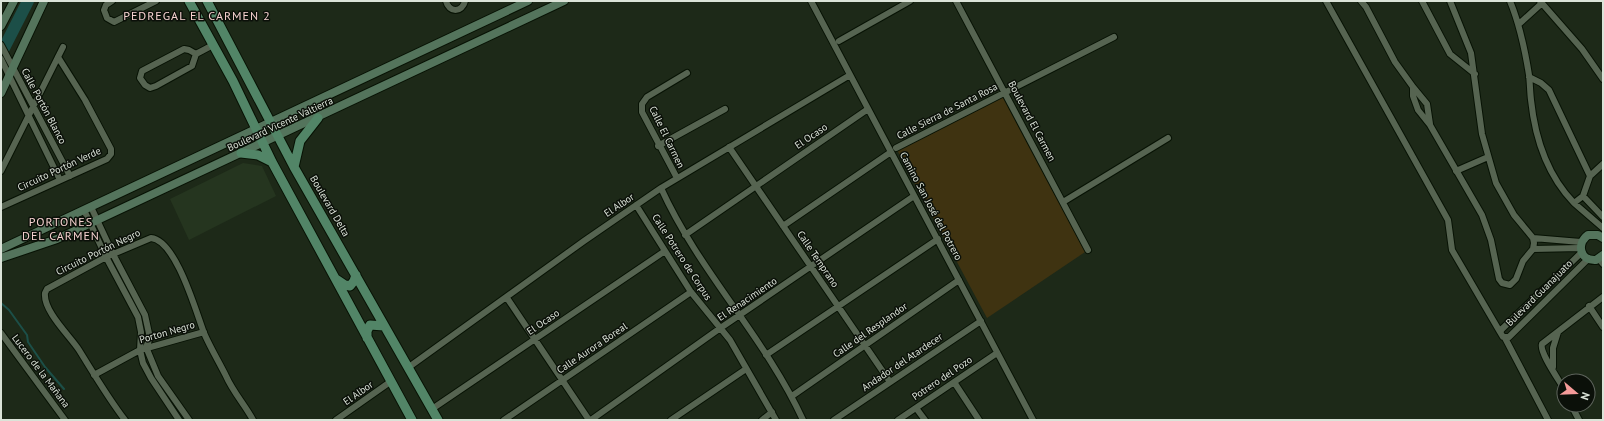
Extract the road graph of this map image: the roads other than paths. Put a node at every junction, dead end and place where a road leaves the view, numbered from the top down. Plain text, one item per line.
1 (14, 1) edge
2 (44, 1) edge
3 (112, 1) edge
4 (156, 1) edge
5 (189, 1) edge
6 (207, 1) edge
7 (446, 1) edge
8 (465, 1) edge
9 (528, 1) edge
10 (564, 1) edge
11 (811, 1) edge
12 (910, 1) edge
13 (956, 1) edge
14 (1326, 1) edge
15 (1360, 1) edge
16 (1422, 1) edge
17 (1450, 1) edge
18 (1510, 1) edge
19 (1540, 2) edge
20 (1366, 4) edge
21 (1519, 24) junction
22 (1, 26) edge
23 (1114, 38) dead end
24 (839, 41) dead end
25 (1, 45) edge
26 (213, 45) junction
27 (63, 47) dead end
28 (196, 54) junction
29 (58, 57) junction
30 (3, 59) edge
31 (13, 68) junction
32 (687, 73) dead end
33 (1475, 74) junction
34 (246, 75) junction
35 (850, 75) junction
36 (9, 76) junction
37 (1530, 77) junction
38 (1603, 79) edge
39 (233, 81) junction
40 (1413, 87) junction
41 (1006, 92) junction
42 (1, 93) edge
43 (34, 106) junction
44 (725, 109) dead end
45 (868, 109) junction
46 (29, 117) junction
47 (318, 118) junction
48 (272, 123) junction
49 (1430, 125) junction
50 (256, 130) junction
51 (277, 135) junction
52 (1168, 138) dead end
53 (262, 142) junction
54 (658, 146) junction
55 (729, 147) junction
56 (894, 150) junction
57 (241, 153) junction
58 (1488, 157) junction
59 (272, 162) junction
60 (1603, 164) edge
61 (294, 167) junction
62 (1, 171) edge
63 (1456, 171) junction
64 (70, 176) junction
65 (1590, 176) junction
66 (677, 178) junction
67 (60, 180) junction
68 (756, 186) junction
69 (662, 188) junction
70 (914, 196) junction
71 (1582, 196) junction
72 (1063, 202) junction
73 (1574, 203) junction
74 (636, 205) junction
75 (1, 207) edge
76 (88, 208) junction
77 (1603, 217) edge
78 (94, 222) junction
79 (783, 226) junction
80 (1602, 233) edge
81 (685, 234) junction
82 (1533, 238) junction
83 (938, 239) junction
84 (1581, 248) junction
85 (1, 249) edge
86 (1533, 249) junction
87 (1088, 250) dead end
88 (665, 251) junction
89 (112, 254) junction
90 (106, 257) junction
91 (1, 258) edge
92 (1588, 259) junction
93 (1602, 259) edge
94 (811, 267) junction
95 (356, 275) junction
96 (335, 278) junction
97 (959, 280) junction
98 (1544, 287) junction
99 (691, 292) junction
100 (1603, 296) edge
101 (1551, 297) junction
102 (507, 298) junction
103 (838, 306) junction
104 (1589, 306) junction
105 (738, 317) junction
106 (981, 321) junction
107 (384, 326) junction
108 (1603, 327) edge
109 (722, 328) junction
110 (204, 332) junction
111 (1500, 332) junction
112 (1558, 332) junction
113 (1, 333) edge
114 (1505, 338) junction
115 (367, 339) junction
116 (535, 340) junction
117 (865, 345) junction
118 (143, 349) junction
119 (997, 353) junction
120 (766, 355) junction
121 (409, 368) junction
122 (1553, 368) junction
123 (746, 369) junction
124 (1556, 374) edge
125 (94, 375) junction
126 (562, 380) junction
127 (390, 382) junction
128 (890, 382) junction
129 (954, 382) junction
130 (792, 396) junction
131 (916, 408) junction
132 (432, 409) junction
133 (772, 412) junction
134 (65, 420) edge
135 (125, 420) edge
136 (179, 420) edge
137 (189, 420) edge
138 (253, 420) edge
139 (336, 420) edge
140 (412, 420) edge
141 (438, 420) edge
142 (504, 420) edge
143 (590, 420) edge
144 (671, 420) edge
145 (762, 420) edge
146 (776, 420) edge
147 (803, 420) edge
148 (834, 420) edge
149 (898, 420) edge
150 (925, 420) edge
151 (979, 420) edge
152 (1033, 420) edge
153 (1548, 420) edge

1 - 22 main road
2 - 31 main road
3 - 4 street
5 - 26 main road
6 - 34 main road, Boulevard Delta
7 - 8 street
9 - 48 main road, Boulevard Vicente Valtierra
10 - 47 main road, Boulevard Vicente Valtierra
11 - 35 street, Camino San José del Potrero
12 - 24 street
13 - 41 street, Boulevard El Carmen
14 - 111 street
15 - 20 street
16 - 33 street
17 - 33 street
18 - 21 street
19 - 21 street
19 - 38 street
20 - 40 street
21 - 37 street
23 - 41 street, Calle Sierra de Santa Rosa
25 - 30 street, Calle Portón Blanco
26 - 28 street
26 - 39 main road
27 - 29 street
28 - 28 street
29 - 43 street
29 - 64 street, Circuito Portón Verde
30 - 31 street, Calle Portón Blanco
30 - 36 street, Calle Portón Blanco
31 - 36 main road
31 - 43 street, Calle Portón Blanco
32 - 54 street, Calle El Carmen
33 - 58 street
34 - 39 main road
34 - 48 main road, Boulevard Delta
35 - 45 street, Camino San José del Potrero
35 - 55 street, El Albor
36 - 42 main road
36 - 46 street, Calle Portón Blanco
37 - 65 street
37 - 73 street
39 - 50 main road
40 - 49 street
40 - 49 street
41 - 56 street, Calle Sierra de Santa Rosa
41 - 72 street, Boulevard El Carmen
43 - 46 street
43 - 64 street, Calle Portón Blanco
44 - 54 street
45 - 56 street, Camino San José del Potrero
45 - 68 street, El Ocaso
46 - 62 street
46 - 67 street, Calle Portón Blanco
47 - 51 main road, Boulevard Vicente Valtierra
47 - 61 main road
48 - 50 main road, Boulevard Vicente Valtierra
48 - 51 main road, Boulevard Delta
49 - 63 street
50 - 53 main road
50 - 76 main road, Boulevard Vicente Valtierra
51 - 53 main road, Boulevard Vicente Valtierra
51 - 61 main road, Boulevard Delta
52 - 72 street
53 - 57 main road, Boulevard Vicente Valtierra
53 - 59 main road
54 - 66 street, Calle El Carmen
55 - 66 street, El Albor
55 - 68 street, Calle Temprano
56 - 70 street, Camino San José del Potrero
56 - 79 street
57 - 59 main road
57 - 78 main road, Boulevard Vicente Valtierra
58 - 63 street
58 - 82 street
59 - 96 main road
60 - 65 street
61 - 95 main road, Boulevard Delta
63 - 86 street
64 - 67 street, Circuito Portón Verde
65 - 71 street
66 - 69 street, El Albor
67 - 75 street, Circuito Portón Verde
68 - 79 street, Calle Temprano
68 - 81 street, El Ocaso
69 - 74 street, El Albor
69 - 81 street
70 - 83 street, Camino San José del Potrero
70 - 94 street, El Renacimiento
71 - 73 street
71 - 77 street
72 - 87 street, Boulevard El Carmen
73 - 80 street
74 - 88 street, Calle Potrero de Corpus
74 - 102 street, El Albor
76 - 78 street
76 - 85 main road, Boulevard Vicente Valtierra
78 - 89 street
78 - 90 street
78 - 91 main road, Boulevard Vicente Valtierra
79 - 94 street, Calle Temprano
80 - 84 main road
81 - 105 street
82 - 84 street
82 - 86 street
83 - 97 street, Camino San José del Potrero
83 - 103 street
84 - 86 street
84 - 92 main road
84 - 98 street, Bulevard Guanajuato
88 - 99 street, Calle Potrero de Corpus
88 - 116 street, El Ocaso
89 - 90 street, Circuito Portón Negro
89 - 110 street, Circuito Portón Negro
89 - 118 street
90 - 118 street
90 - 125 street, Circuito Portón Negro
92 - 93 main road
92 - 101 street, Bulevard Guanajuato
94 - 103 street, Calle Temprano
94 - 105 street, El Renacimiento
95 - 96 main road
95 - 107 main road, Boulevard Delta
96 - 115 main road
97 - 106 street, Camino San José del Potrero
97 - 117 street, Calle del Resplandor
98 - 101 street
98 - 111 street, Bulevard Guanajuato
99 - 109 street, Calle Potrero de Corpus
99 - 126 street, Calle Aurora Boreal
100 - 104 street
101 - 114 street, Bulevard Guanajuato
102 - 116 street
102 - 121 street, El Albor
103 - 117 street, Calle Temprano
103 - 120 street
104 - 108 street
104 - 112 street
105 - 109 street, El Renacimiento
105 - 120 street
106 - 119 street, Camino San José del Potrero
106 - 128 street, Andador del Atardecer
107 - 115 main road
107 - 121 main road, Boulevard Delta
109 - 123 street, Calle Potrero de Corpus
109 - 143 street, El Renacimiento
110 - 118 street, Porton Negro
110 - 138 street, Circuito Portón Negro
111 - 114 street, Bulevard Guanajuato
112 - 122 street
112 - 122 street
113 - 134 street, Lucero de la Mañana
114 - 153 street
115 - 127 main road
116 - 126 street
116 - 132 street, El Ocaso
117 - 128 street, Calle Temprano
117 - 130 street, Calle del Resplandor
118 - 125 street, Porton Negro
118 - 136 street
118 - 137 street
119 - 129 street, Potrero del Pozo
119 - 152 street, Camino San José del Potrero
120 - 130 street
121 - 132 main road, Boulevard Delta
122 - 124 street
123 - 133 street, Calle Potrero de Corpus
123 - 144 street
125 - 135 street, Circuito Portón Negro
126 - 142 street, Calle Aurora Boreal
126 - 143 street
127 - 139 street, El Albor
127 - 140 main road
128 - 148 street, Andador del Atardecer
129 - 131 street, Potrero del Pozo
129 - 151 street
130 - 147 street
131 - 149 street, Potrero del Pozo
131 - 150 street
132 - 141 main road, Boulevard Delta
133 - 145 street
133 - 146 street, Calle Potrero de Corpus

